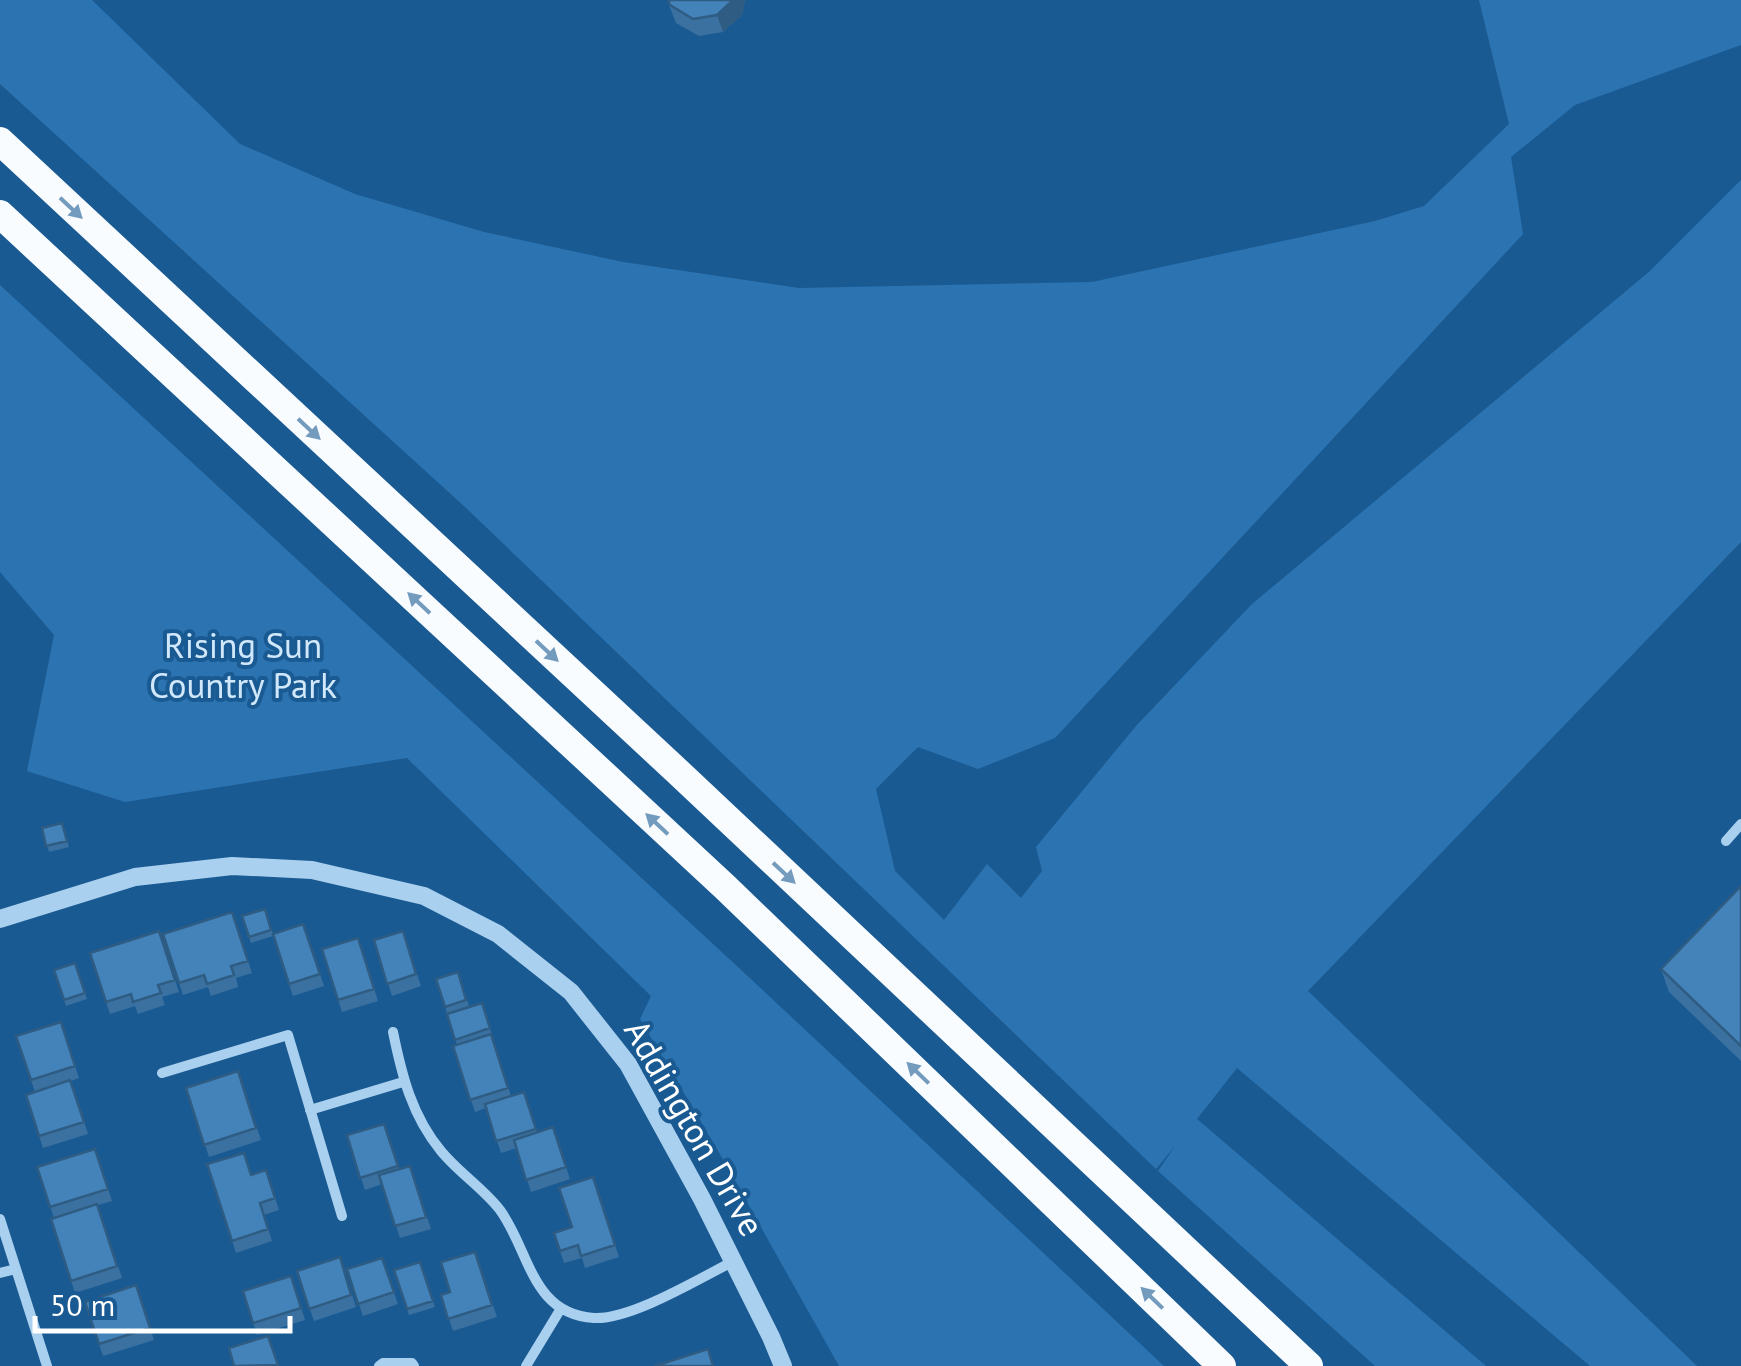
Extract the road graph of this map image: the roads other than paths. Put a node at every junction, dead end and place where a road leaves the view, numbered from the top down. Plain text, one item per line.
1 (0, 141) edge
2 (0, 214) edge
3 (1741, 824) edge
4 (1726, 841) dead end
5 (0, 919) edge
6 (393, 1032) dead end
7 (162, 1073) dead end
8 (404, 1082) junction
9 (310, 1110) junction
10 (342, 1216) dead end
11 (0, 1219) edge
12 (734, 1261) junction
13 (16, 1268) junction
14 (0, 1273) edge
15 (560, 1310) junction
16 (47, 1366) edge
17 (379, 1366) edge
18 (414, 1366) edge
19 (526, 1366) edge
20 (783, 1366) edge
21 (1222, 1366) edge
22 (1310, 1366) edge

1 -> 22 highway
21 -> 2 highway
3 - 4 street
5 - 12 street, Addington Drive
6 - 8 street
7 - 9 street
8 - 9 street
8 - 15 street
9 - 10 street
11 - 13 street
12 - 15 street
12 - 20 street, Addington Drive
13 - 14 street
13 - 16 street
15 - 19 street
17 - 18 street

